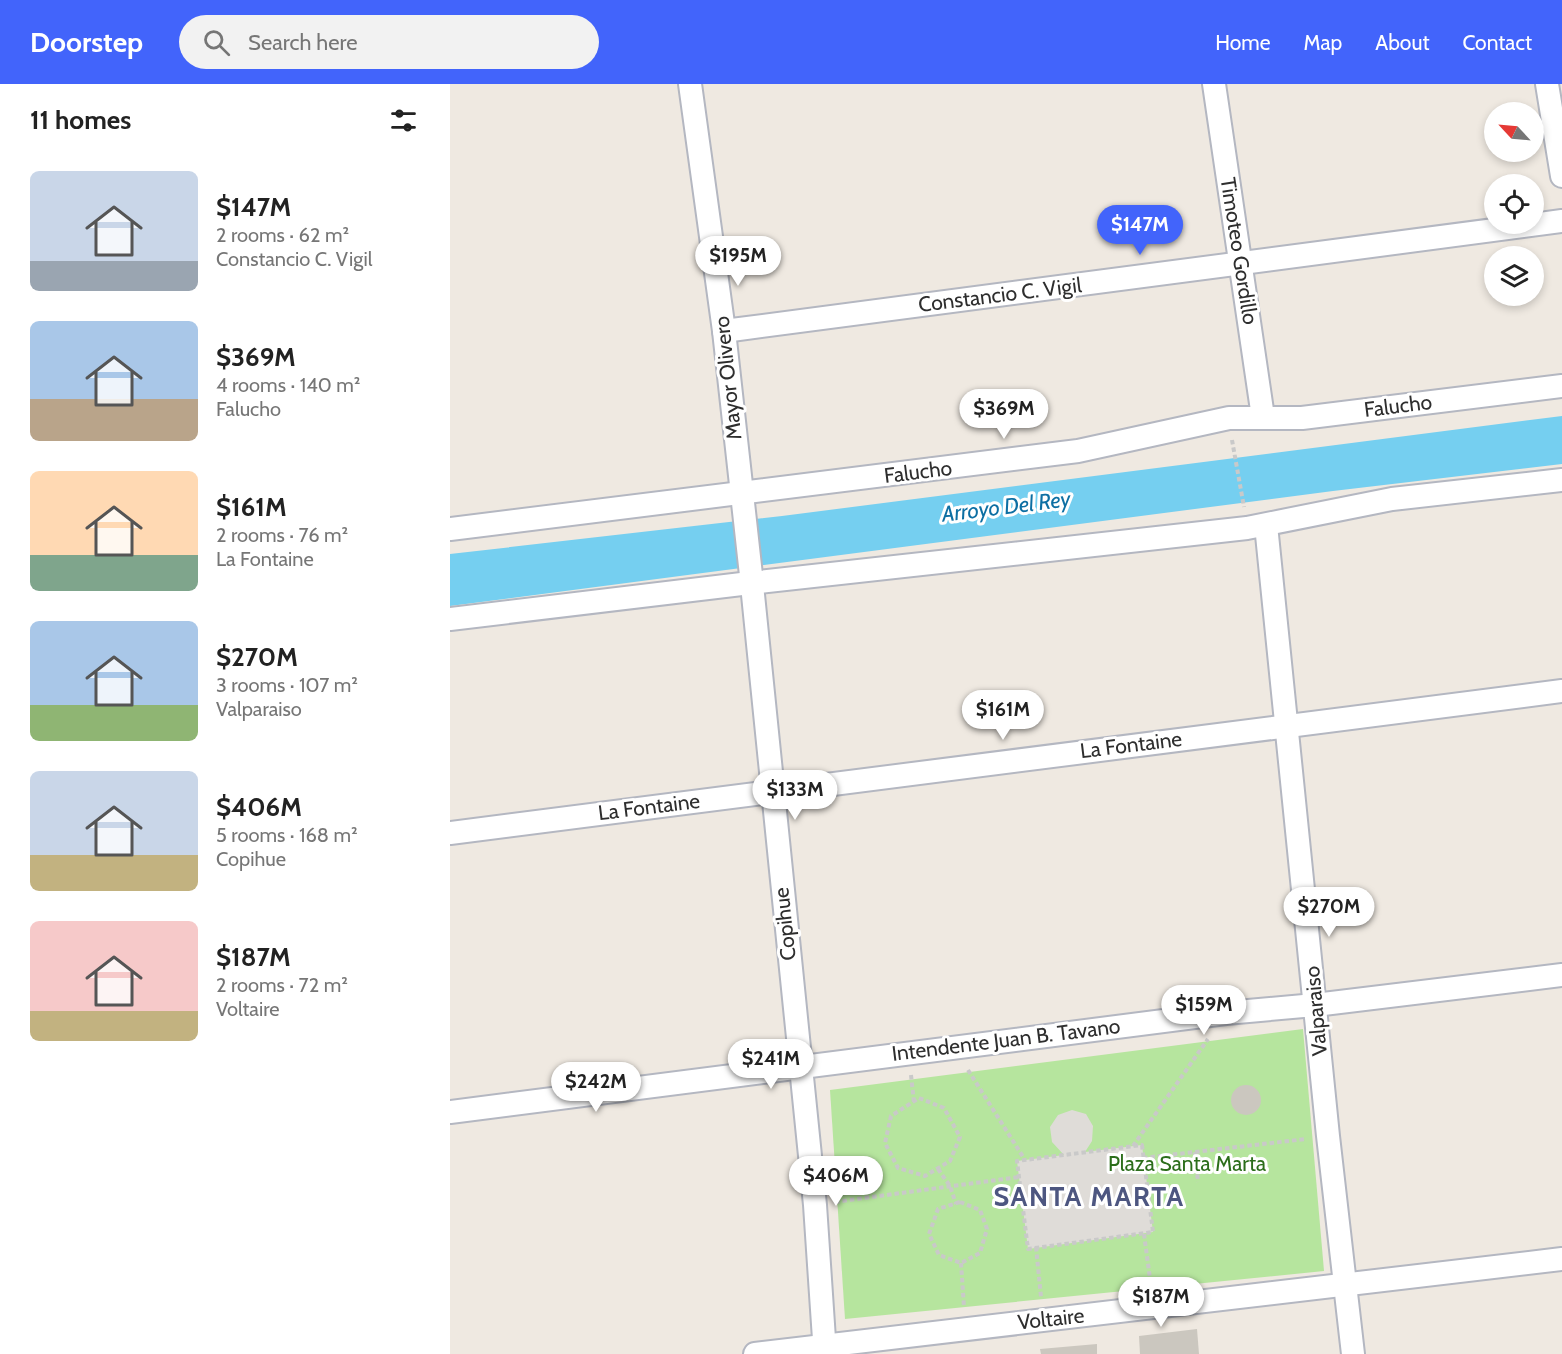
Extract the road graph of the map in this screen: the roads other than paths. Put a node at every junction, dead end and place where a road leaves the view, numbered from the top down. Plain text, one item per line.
1 (690, 84) edge
2 (1214, 84) edge
3 (1547, 84) edge
4 (1562, 176) edge
5 (1562, 221) edge
6 (1241, 263) junction
7 (724, 331) junction
8 (1562, 386) edge
9 (1263, 417) junction
10 (1562, 480) edge
11 (742, 501) junction
12 (1266, 525) junction
13 (450, 530) edge
14 (751, 579) junction
15 (450, 619) edge
16 (1562, 691) edge
17 (1288, 726) junction
18 (772, 791) junction
19 (450, 833) edge
20 (1562, 975) edge
21 (1315, 1005) junction
22 (800, 1065) junction
23 (450, 1112) edge
24 (1562, 1259) edge
25 (1346, 1284) junction
26 (824, 1349) edge
27 (755, 1354) edge
28 (1353, 1354) edge

1 - 7 street, Mayor Olivero
2 - 6 street, Timoteo Gordillo
3 - 4 street
5 - 6 street, Constancio C. Vigil
6 - 7 street, Constancio C. Vigil
6 - 9 street, Timoteo Gordillo
7 - 11 street, Mayor Olivero
8 - 9 street, Falucho
9 - 11 street, Falucho
10 - 12 street
11 - 13 street, Falucho
11 - 14 street, Copihue
12 - 14 street
12 - 17 street, Valparaiso
14 - 15 street
14 - 18 street, Copihue
16 - 17 street, La Fontaine
17 - 18 street, La Fontaine
17 - 21 street, Valparaiso
18 - 19 street, La Fontaine
18 - 22 street, Copihue
20 - 21 street, Intendente Juan B. Tavano
21 - 22 street, Intendente Juan B. Tavano
21 - 25 street, Valparaiso
22 - 23 street, Intendente Juan B. Tavano
22 - 26 street, Copihue
24 - 25 street, Voltaire
25 - 26 street, Voltaire
25 - 28 street, Valparaiso
26 - 27 street, Voltaire

